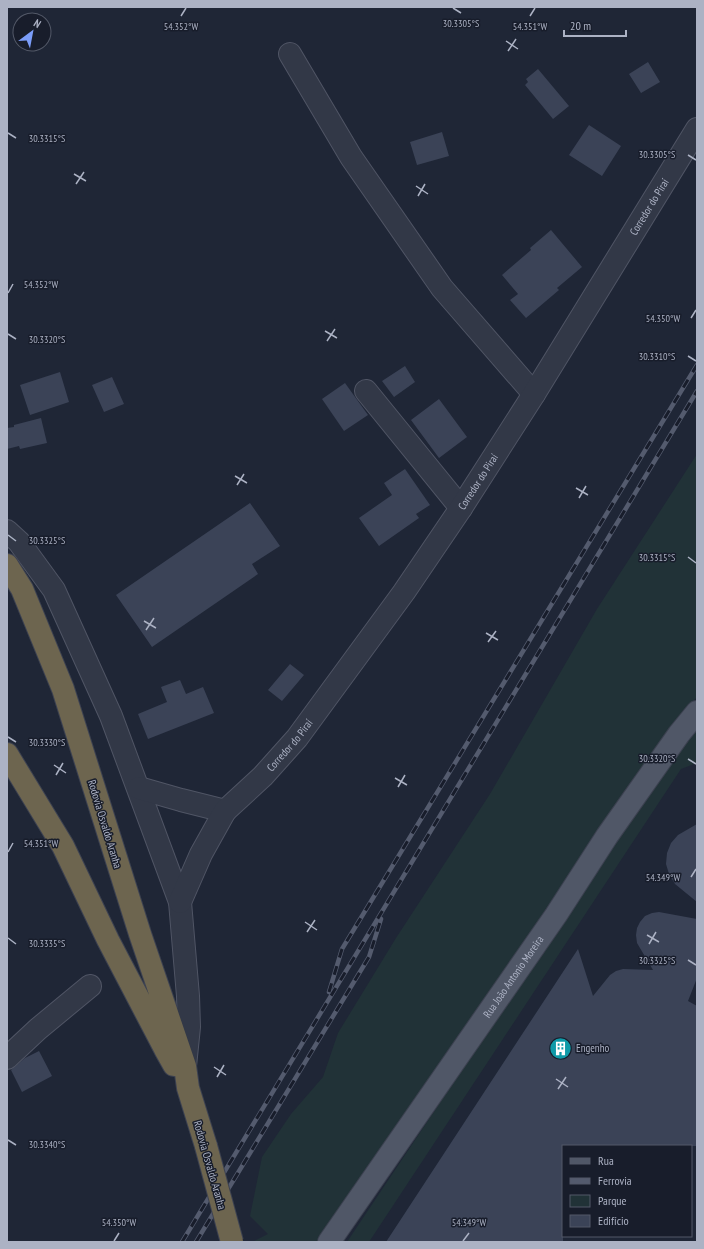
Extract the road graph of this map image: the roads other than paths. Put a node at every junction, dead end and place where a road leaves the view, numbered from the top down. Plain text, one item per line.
1 (290, 54) dead end
2 (697, 129) edge
3 (366, 391) dead end
4 (534, 394) junction
5 (461, 508) junction
6 (7, 530) edge
7 (7, 565) edge
8 (697, 712) edge
9 (7, 754) edge
10 (138, 788) junction
11 (225, 810) junction
12 (180, 902) junction
13 (90, 986) dead end
14 (7, 1058) edge
15 (185, 1066) junction
16 (188, 1088) junction
17 (232, 1242) edge
18 (329, 1242) edge

1 - 4 street
2 - 4 street, Corredor do Piraí
3 - 5 street
4 - 5 street, Corredor do Piraí
5 - 11 street, Corredor do Piraí
6 - 10 street
7 - 15 highway, Rodovia Osvaldo Aranha
8 - 18 main road, Rua João Antonio Moreira
9 - 16 highway, Rodovia Osvaldo Aranha
10 - 11 street
10 - 12 street
11 - 12 street, Corredor do Piraí
12 - 15 street
13 - 14 street
15 - 16 highway, Rodovia Osvaldo Aranha
16 - 17 highway, Rodovia Osvaldo Aranha, bridge

